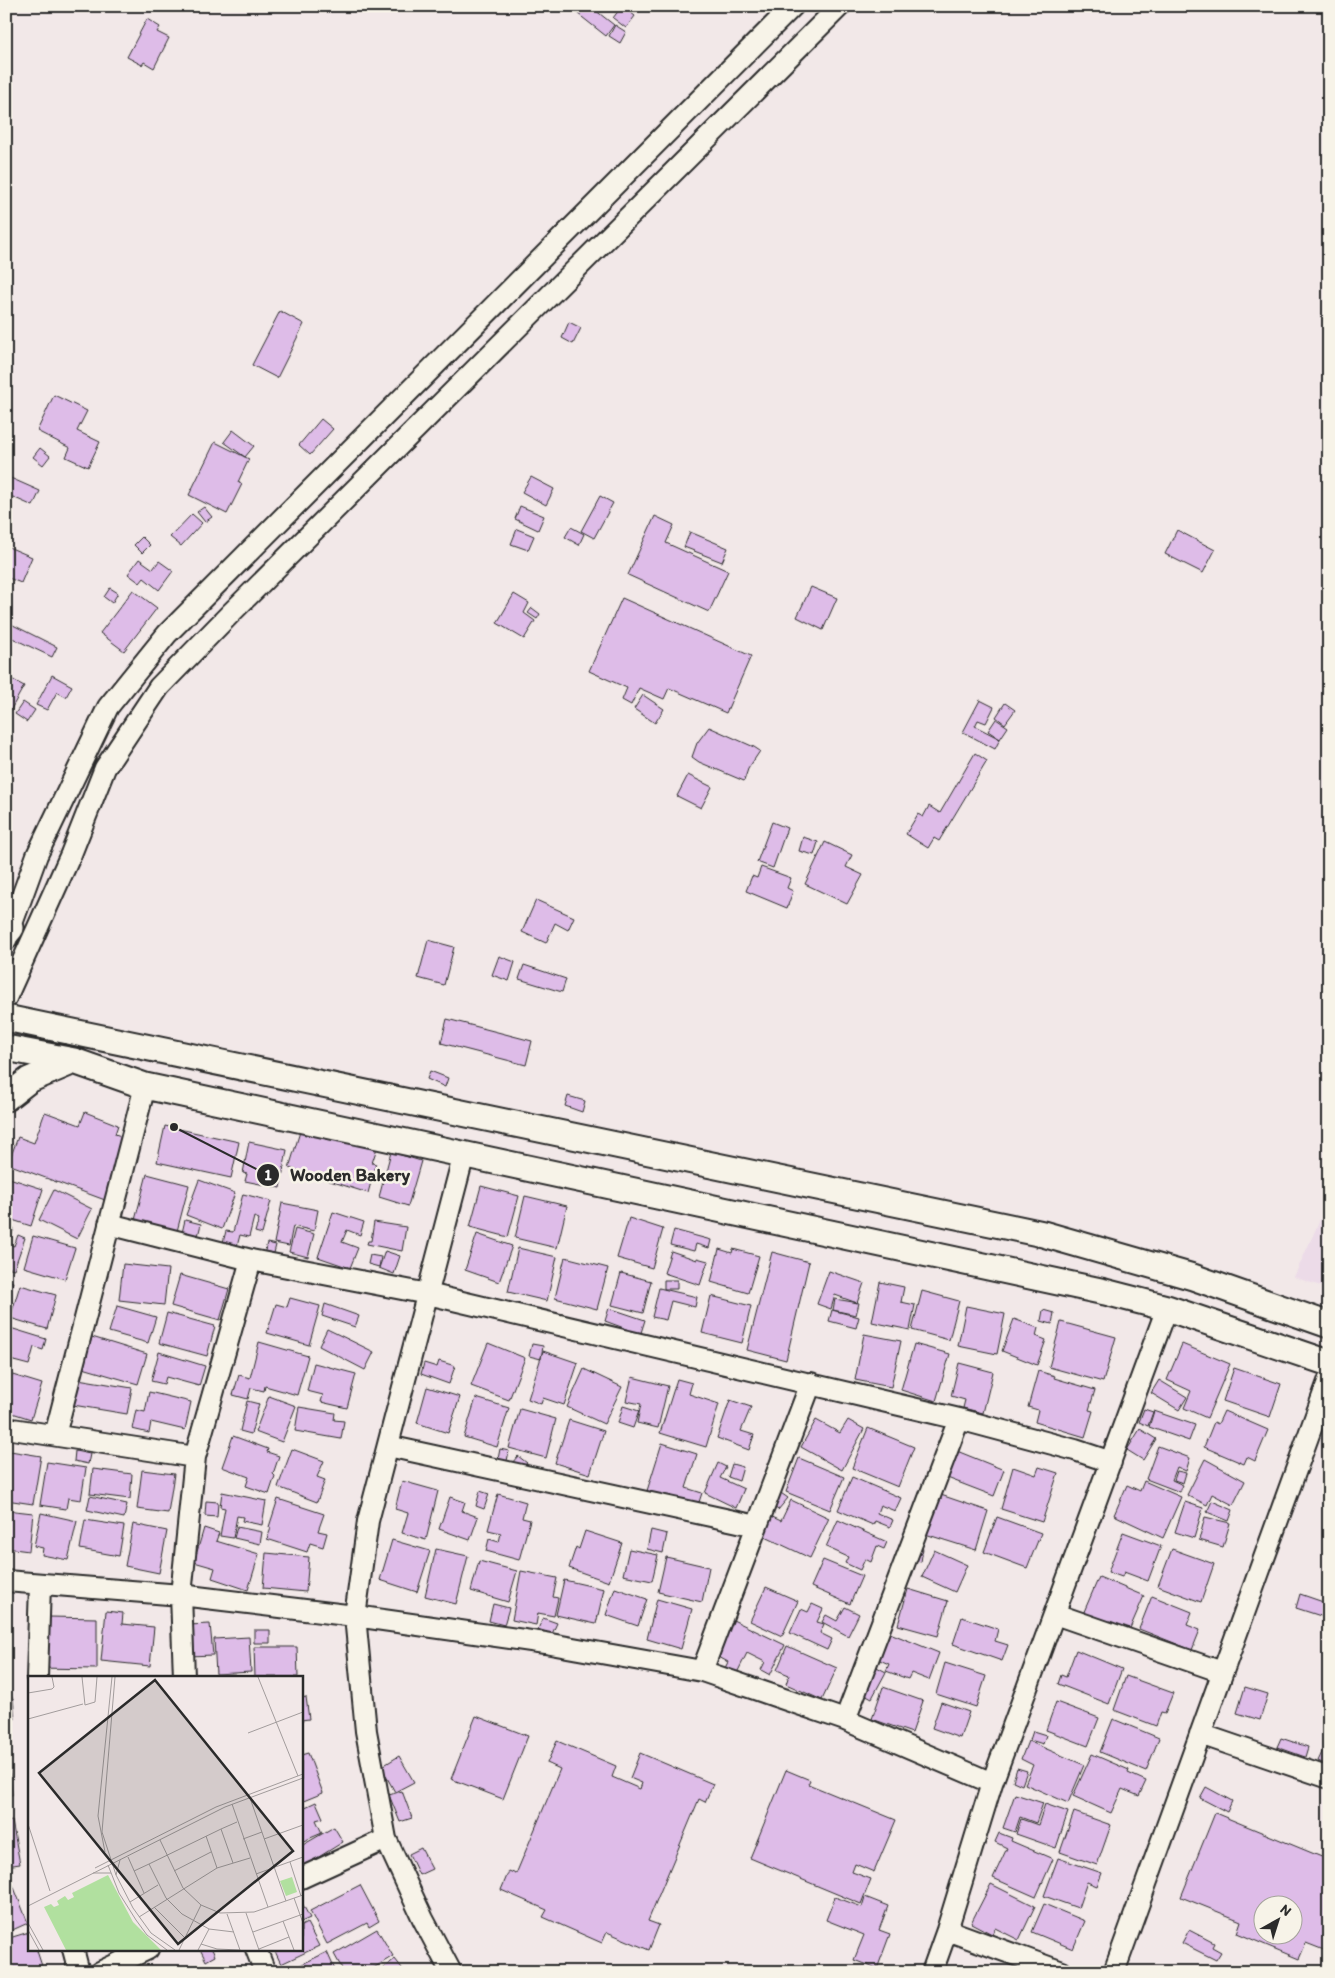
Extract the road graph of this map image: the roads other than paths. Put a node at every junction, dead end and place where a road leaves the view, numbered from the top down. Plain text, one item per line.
1 (794, 6) edge
2 (840, 6) edge
3 (8, 934) edge
4 (6, 998) edge
5 (6, 1018) edge
6 (6, 1048) edge
7 (74, 1061) junction
8 (145, 1086) junction
9 (6, 1098) edge
10 (464, 1154) junction
11 (110, 1224) junction
12 (251, 1260) junction
13 (428, 1294) junction
14 (1167, 1308) junction
15 (1329, 1325) edge
16 (1329, 1363) edge
17 (1329, 1379) edge
18 (811, 1383) junction
19 (959, 1419) junction
20 (6, 1428) edge
21 (55, 1435) junction
22 (388, 1446) junction
23 (195, 1456) junction
24 (1111, 1462) junction
25 (757, 1526) junction
26 (6, 1581) edge
27 (40, 1585) junction
28 (181, 1595) junction
29 (1055, 1614) junction
30 (355, 1616) junction
31 (702, 1671) junction
32 (1222, 1672) junction
33 (36, 1676) edge
34 (184, 1676) edge
35 (845, 1720) junction
36 (1200, 1734) junction
37 (1329, 1778) edge
38 (992, 1783) junction
39 (386, 1839) junction
40 (302, 1878) edge
41 (947, 1930) junction
42 (73, 1950) edge
43 (146, 1950) edge
44 (256, 1950) edge
45 (78, 1972) edge
46 (100, 1972) edge
47 (265, 1972) edge
48 (452, 1972) edge
49 (932, 1972) edge
50 (1062, 1972) edge
51 (1114, 1972) edge

1 - 3 street
2 - 4 street
5 - 15 main road
6 - 7 main road
7 - 8 main road
7 - 9 main road
8 - 10 main road
8 - 11 street
10 - 13 street
10 - 14 main road
11 - 12 street
11 - 21 street
12 - 13 street
12 - 23 street
13 - 18 street
13 - 22 street
14 - 16 main road
14 - 24 street
17 - 32 street
18 - 19 street
18 - 25 street
19 - 24 street
19 - 35 street
20 - 21 street
21 - 23 street
22 - 25 street
22 - 30 street
23 - 28 street
24 - 29 street
25 - 31 street
26 - 27 street
27 - 28 street
27 - 33 street
28 - 30 street
28 - 34 street
29 - 32 street
29 - 38 street
30 - 31 street
30 - 39 street
31 - 35 street
32 - 36 street
35 - 38 street
36 - 37 street
36 - 51 street
38 - 41 street
39 - 40 street
39 - 48 street
41 - 49 street
41 - 50 street
42 - 45 street
43 - 46 street
44 - 47 street

